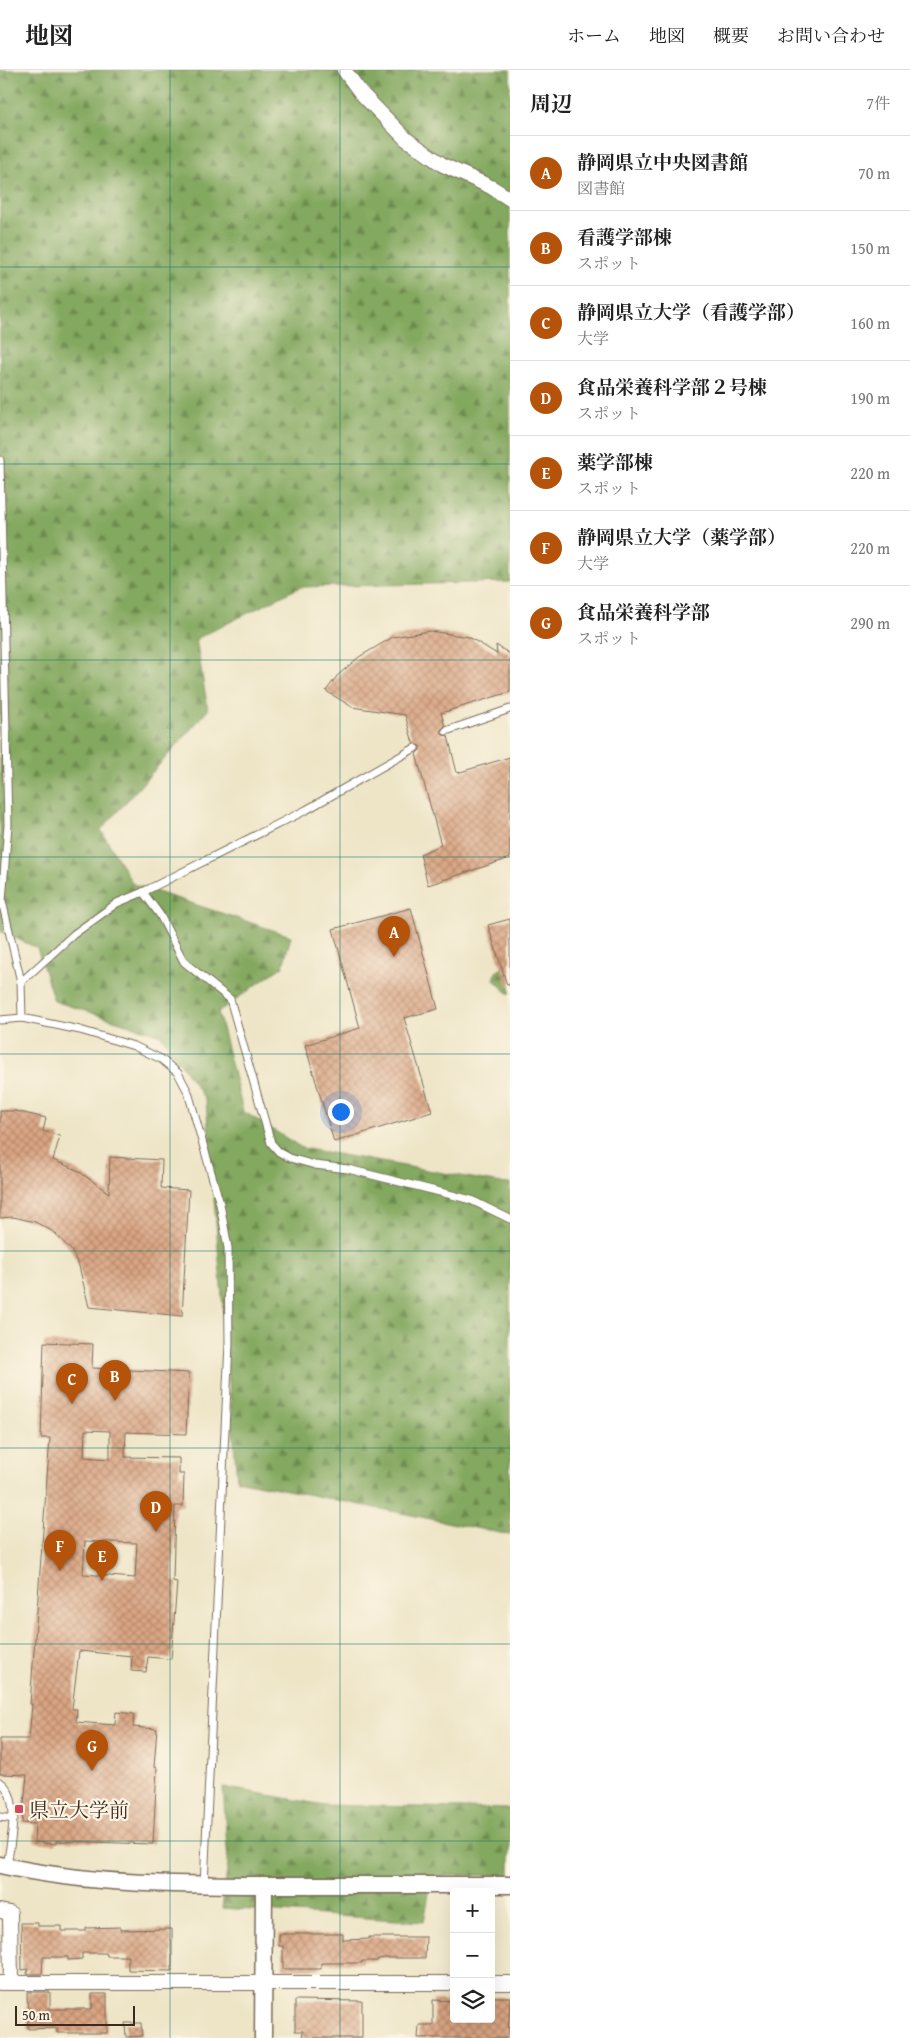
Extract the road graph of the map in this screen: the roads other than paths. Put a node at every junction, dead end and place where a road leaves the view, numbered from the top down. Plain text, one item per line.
1 (344, 70) edge
2 (510, 200) edge
3 (0, 460) edge
4 (510, 709) edge
5 (446, 730) dead end
6 (415, 748) dead end
7 (143, 892) junction
8 (21, 982) junction
9 (22, 1018) junction
10 (0, 1020) edge
11 (510, 1219) edge
12 (0, 1782) edge
13 (0, 1817) edge
14 (14, 1819) junction
15 (4, 1866) edge
16 (204, 1885) junction
17 (264, 1885) junction
18 (510, 1885) edge
19 (0, 1911) edge
20 (5, 1983) edge
21 (450, 1983) edge
22 (495, 1983) edge
23 (510, 1983) edge
24 (264, 1984) junction
25 (263, 2038) edge

1 - 2 street
3 - 8 lane
4 - 5 lane
6 - 7 lane
7 - 8 lane
7 - 11 lane
8 - 9 lane
9 - 10 lane
9 - 16 lane
12 - 14 lane
13 - 14 lane
14 - 15 lane
15 - 16 street
16 - 17 street
17 - 18 street
17 - 24 street
19 - 20 street
20 - 24 street
21 - 24 street
22 - 23 street
24 - 25 street

